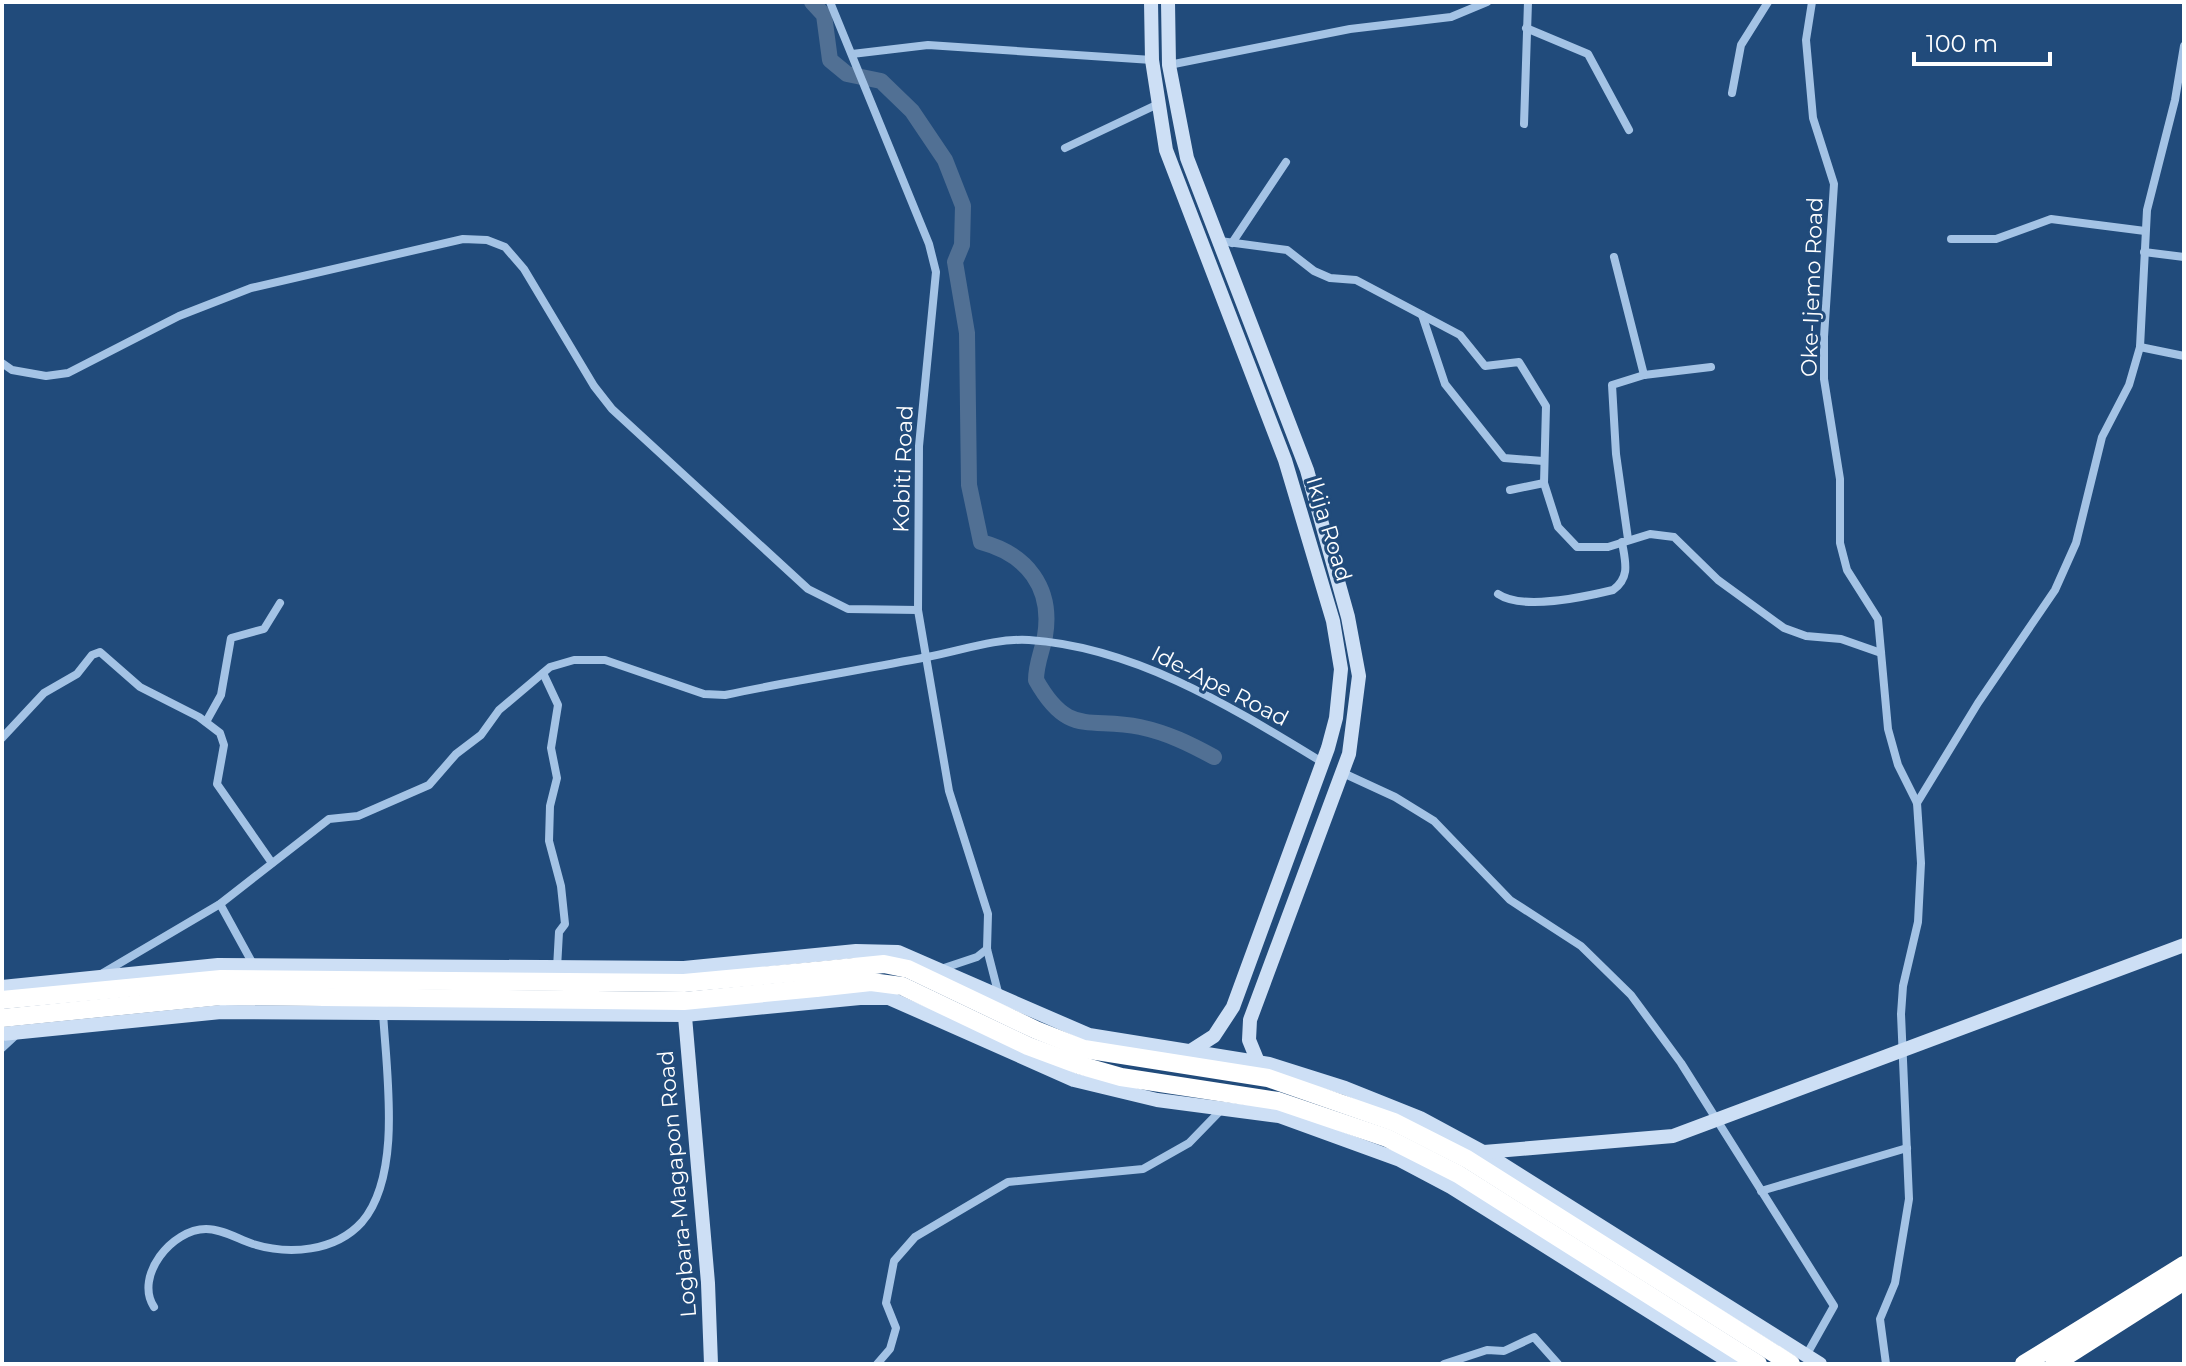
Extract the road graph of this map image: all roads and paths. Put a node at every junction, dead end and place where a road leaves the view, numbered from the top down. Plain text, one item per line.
1 (830, 2) edge
2 (1151, 2) edge
3 (1168, 2) edge
4 (1487, 2) edge
5 (1528, 2) edge
6 (1768, 2) edge
7 (1812, 2) edge
8 (1526, 28) junction
9 (2184, 46) edge
10 (852, 54) junction
11 (1152, 60) junction
12 (1169, 65) junction
13 (1732, 93) dead end
14 (1156, 105) junction
15 (1524, 124) dead end
16 (1629, 130) dead end
17 (1065, 148) dead end
18 (1286, 162) dead end
19 (2145, 231) junction
20 (1951, 239) dead end
21 (1226, 242) junction
22 (2144, 252) junction
23 (1614, 257) dead end
24 (2184, 257) edge
25 (1422, 315) junction
26 (2140, 347) junction
27 (2184, 356) edge
28 (2, 363) edge
29 (1711, 367) dead end
30 (1644, 375) junction
31 (1543, 461) junction
32 (1544, 483) junction
33 (1510, 490) dead end
34 (1625, 540) junction
35 (1498, 594) dead end
36 (280, 603) dead end
37 (918, 610) junction
38 (1881, 653) junction
39 (927, 657) junction
40 (543, 673) junction
41 (206, 722) junction
42 (2, 738) edge
43 (1322, 762) junction
44 (1343, 773) junction
45 (1917, 803) junction
46 (272, 863) junction
47 (220, 904) junction
48 (2184, 945) edge
49 (987, 949) junction
50 (253, 964) junction
51 (557, 968) junction
52 (941, 969) junction
53 (95, 977) junction
54 (815, 979) junction
55 (2, 987) edge
56 (684, 992) junction
57 (999, 996) junction
58 (2, 1000) edge
59 (383, 1012) junction
60 (2, 1018) edge
61 (18, 1033) junction
62 (2, 1034) edge
63 (1136, 1045) junction
64 (2, 1048) edge
65 (1905, 1050) junction
66 (1189, 1052) junction
67 (1258, 1062) junction
68 (1126, 1093) junction
69 (1223, 1107) junction
70 (1716, 1119) junction
71 (1907, 1148) junction
72 (1483, 1152) junction
73 (1761, 1191) junction
74 (2184, 1265) edge
75 (2184, 1281) edge
76 (154, 1307) dead end
77 (1799, 1359) edge
78 (711, 1364) edge
79 (877, 1364) edge
80 (1447, 1364) edge
81 (1558, 1364) edge
82 (1733, 1364) edge
83 (1758, 1364) edge
84 (1820, 1364) edge
85 (1886, 1364) edge
86 (2024, 1364) edge
87 (2054, 1364) edge

1 - 10 street, Kobiti Road
2 - 11 street, Ikija Road
3 - 12 street, Ikija Road
4 - 12 street
5 - 8 street
6 - 13 street
7 - 38 street, Oke-Ijemo Road
8 - 15 street
8 - 16 street
9 - 19 street
10 - 11 street
10 - 37 street, Kobiti Road
11 - 14 street, Ikija Road
12 - 21 street, Ikija Road
14 - 17 street
14 - 43 street, Ikija Road
18 - 21 street
19 - 20 street
19 - 22 street
21 - 25 street
21 - 44 street, Ikija Road
22 - 24 street
22 - 26 street
23 - 30 street
25 - 31 street
25 - 31 street
26 - 27 street
26 - 45 street
28 - 37 street
29 - 30 street
30 - 34 street
31 - 32 street
32 - 33 street
32 - 34 street
34 - 35 street
34 - 38 street
36 - 41 street
37 - 39 street, Kobiti Road
38 - 45 street, Oke-Ijemo Road
39 - 40 street, Ide-Ape Road
39 - 43 street, Ide-Ape Road
39 - 49 street, Kobiti Road
40 - 46 street
40 - 51 street
41 - 42 street
41 - 46 street
43 - 66 street, Ikija Road
44 - 67 street, Ikija Road
44 - 70 street
45 - 65 street
46 - 47 street
47 - 50 street
47 - 53 street
48 - 65 street
49 - 52 street
49 - 57 street, Kobiti Road
50 - 51 street
50 - 53 street
51 - 56 street
52 - 56 street
52 - 57 street
53 - 55 street
54 - 56 highway
54 - 77 highway, bridge
54 - 83 highway, bridge
56 - 58 highway
56 - 59 street
56 - 60 highway
56 - 68 street
56 - 78 street, Logbara-Magapon Road
57 - 63 street
59 - 61 street
59 - 76 street
61 - 62 street
61 - 64 street
63 - 66 street
63 - 68 street
65 - 70 street
65 - 71 street
66 - 67 street
67 - 72 street
68 - 69 street
69 - 79 street
69 - 82 street
70 - 72 street
70 - 73 street
71 - 73 street
71 - 85 street
72 - 77 street
73 - 77 street
74 - 86 highway
75 - 87 highway
77 - 84 street
80 - 81 street

